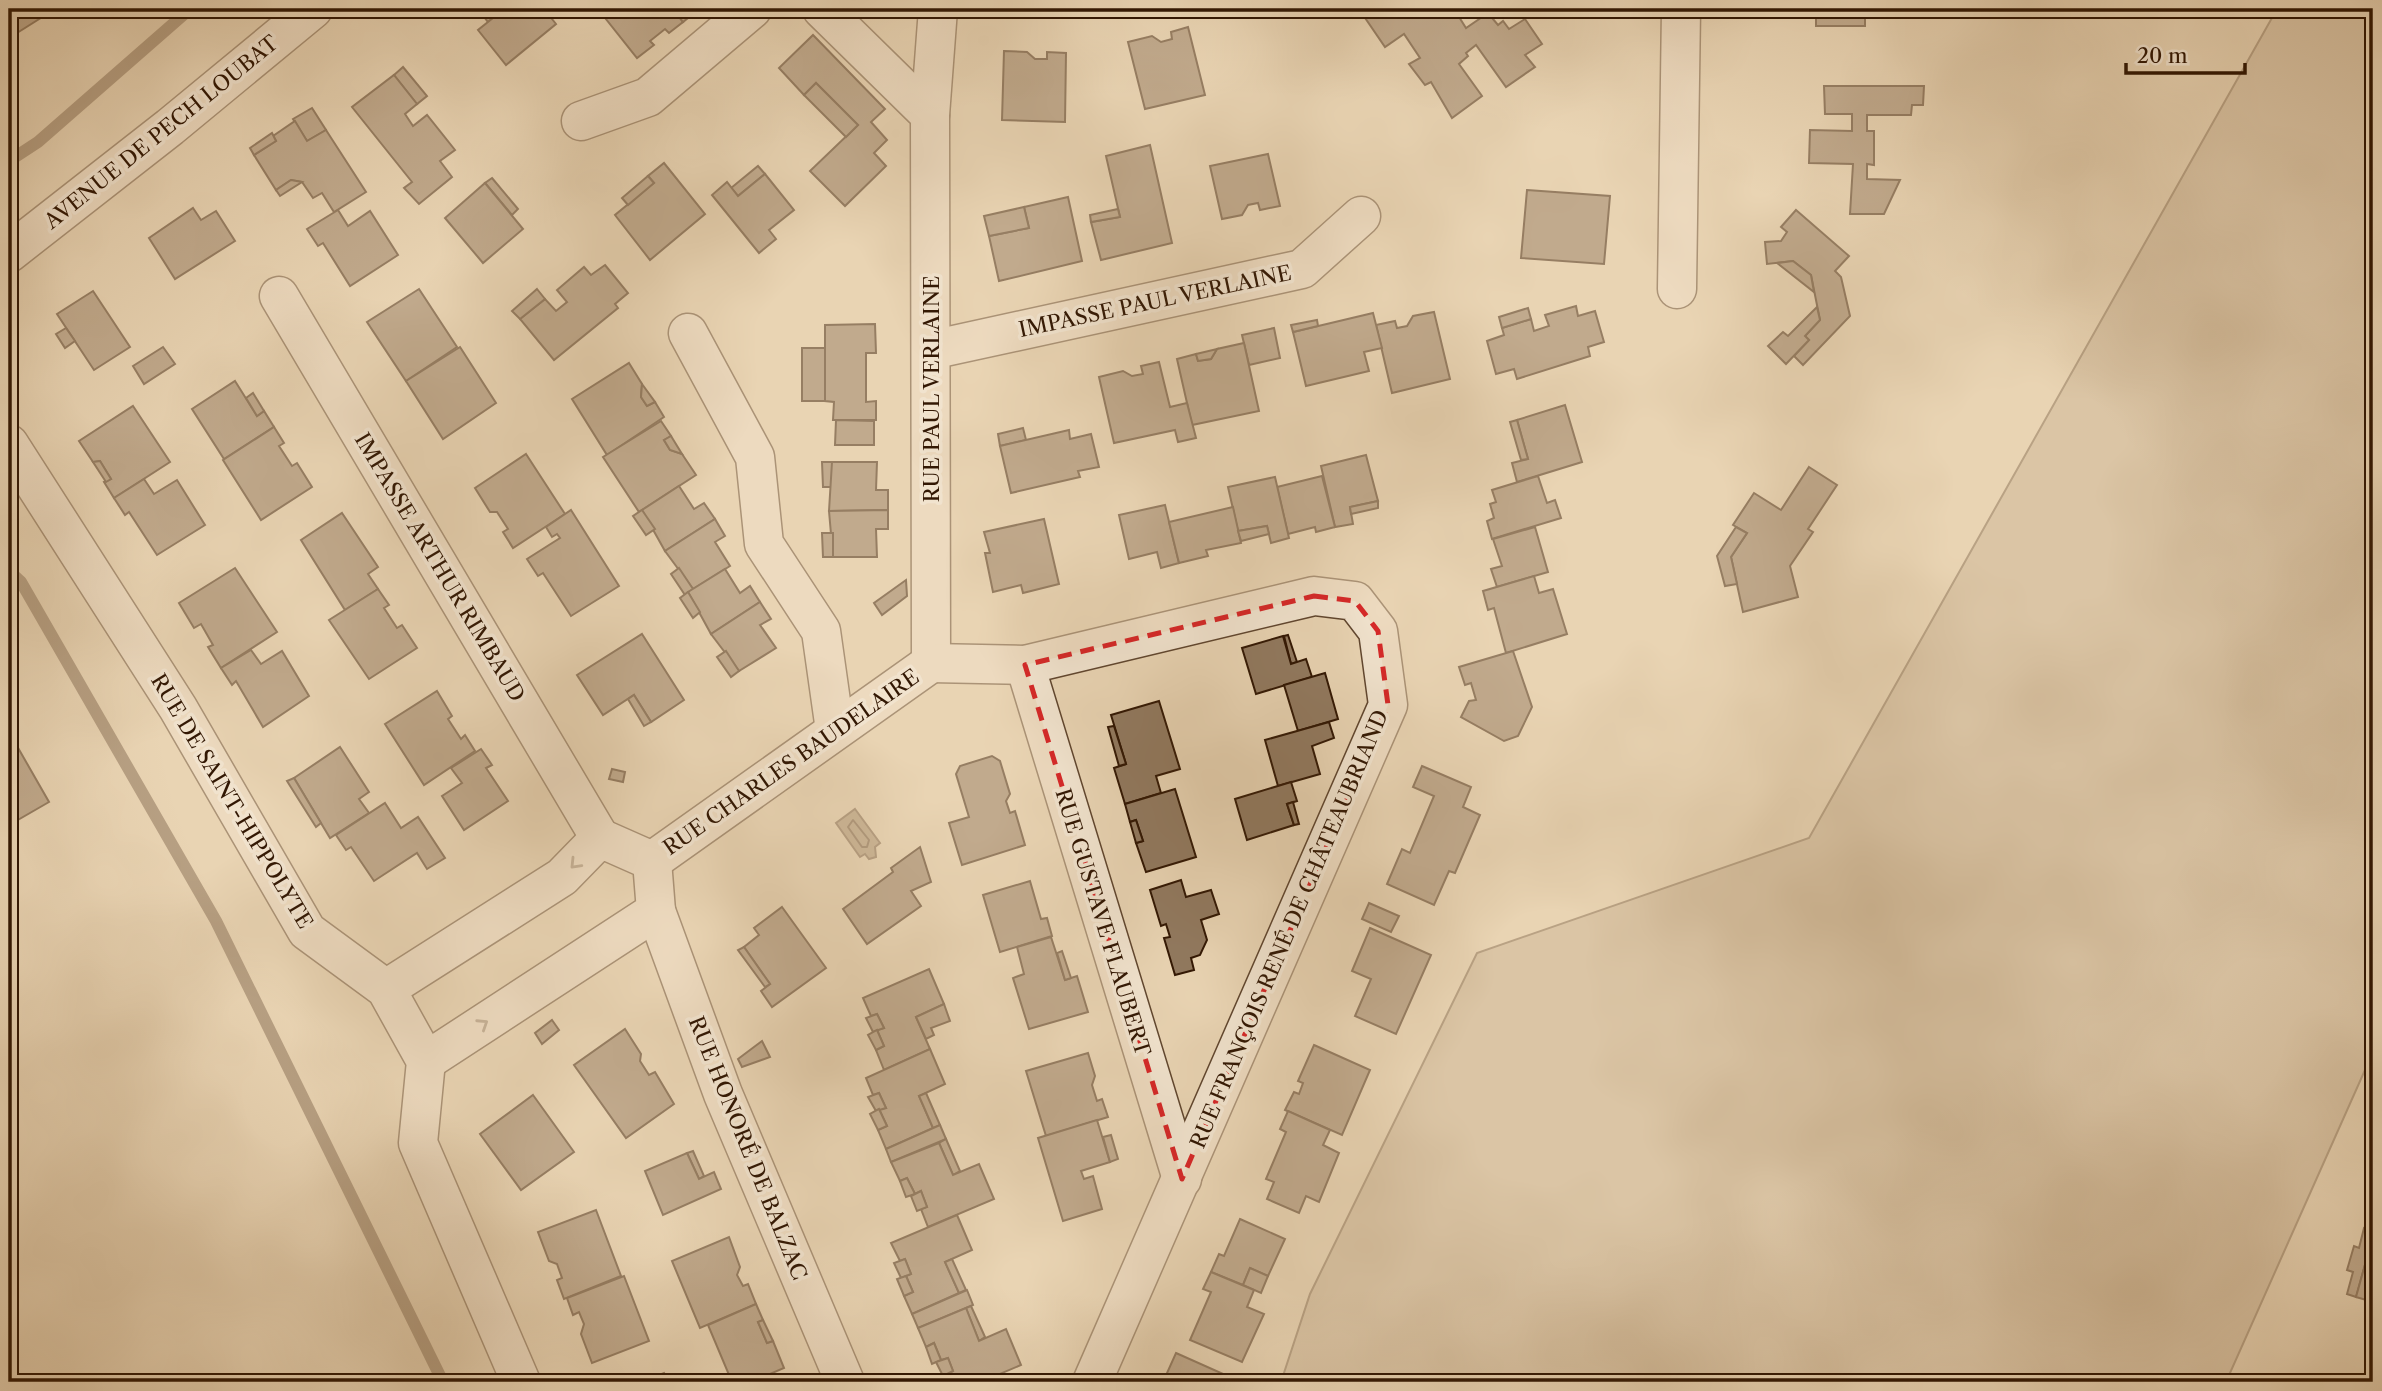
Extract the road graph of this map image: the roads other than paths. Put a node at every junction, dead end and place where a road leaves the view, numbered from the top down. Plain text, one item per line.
1 (313, 9) edge
2 (752, 9) edge
3 (821, 9) edge
4 (937, 9) edge
5 (1681, 9) edge
6 (930, 116) junction
7 (581, 121) dead end
8 (1361, 216) dead end
9 (9, 253) edge
10 (1677, 289) dead end
11 (279, 296) dead end
12 (688, 333) dead end
13 (931, 351) junction
14 (9, 444) edge
15 (931, 663) junction
16 (1025, 666) junction
17 (835, 730) junction
18 (600, 838) junction
19 (652, 861) junction
20 (656, 911) junction
21 (386, 989) junction
22 (426, 1061) junction
23 (1182, 1179) junction
24 (522, 1382) edge
25 (845, 1382) edge
26 (1092, 1382) edge

1 - 9 street, AVENUE DE PECH LOUBAT
2 - 7 street
3 - 6 street
4 - 6 street, RUE PAUL VERLAINE
5 - 10 street
6 - 13 street, RUE PAUL VERLAINE
8 - 13 street, IMPASSE PAUL VERLAINE
11 - 18 street, IMPASSE ARTHUR RIMBAUD
12 - 17 street
13 - 15 street, RUE PAUL VERLAINE
14 - 21 street, RUE DE SAINT-HIPPOLYTE
15 - 16 street, RUE FRANÇOIS RENÉ DE CHÂTEAUBRIAND
15 - 17 street, RUE CHARLES BAUDELAIRE
16 - 23 street, RUE GUSTAVE FLAUBERT
16 - 23 street, RUE FRANÇOIS RENÉ DE CHÂTEAUBRIAND
17 - 19 street, RUE CHARLES BAUDELAIRE
18 - 19 street, RUE CHARLES BAUDELAIRE
18 -> 21 street
19 - 20 street, RUE CHARLES BAUDELAIRE
22 -> 20 street
20 - 25 street, RUE HONORÉ DE BALZAC
21 - 22 street, RUE DE SAINT-HIPPOLYTE
22 - 24 street
23 - 26 street, RUE FRANÇOIS RENÉ DE CHÂTEAUBRIAND

